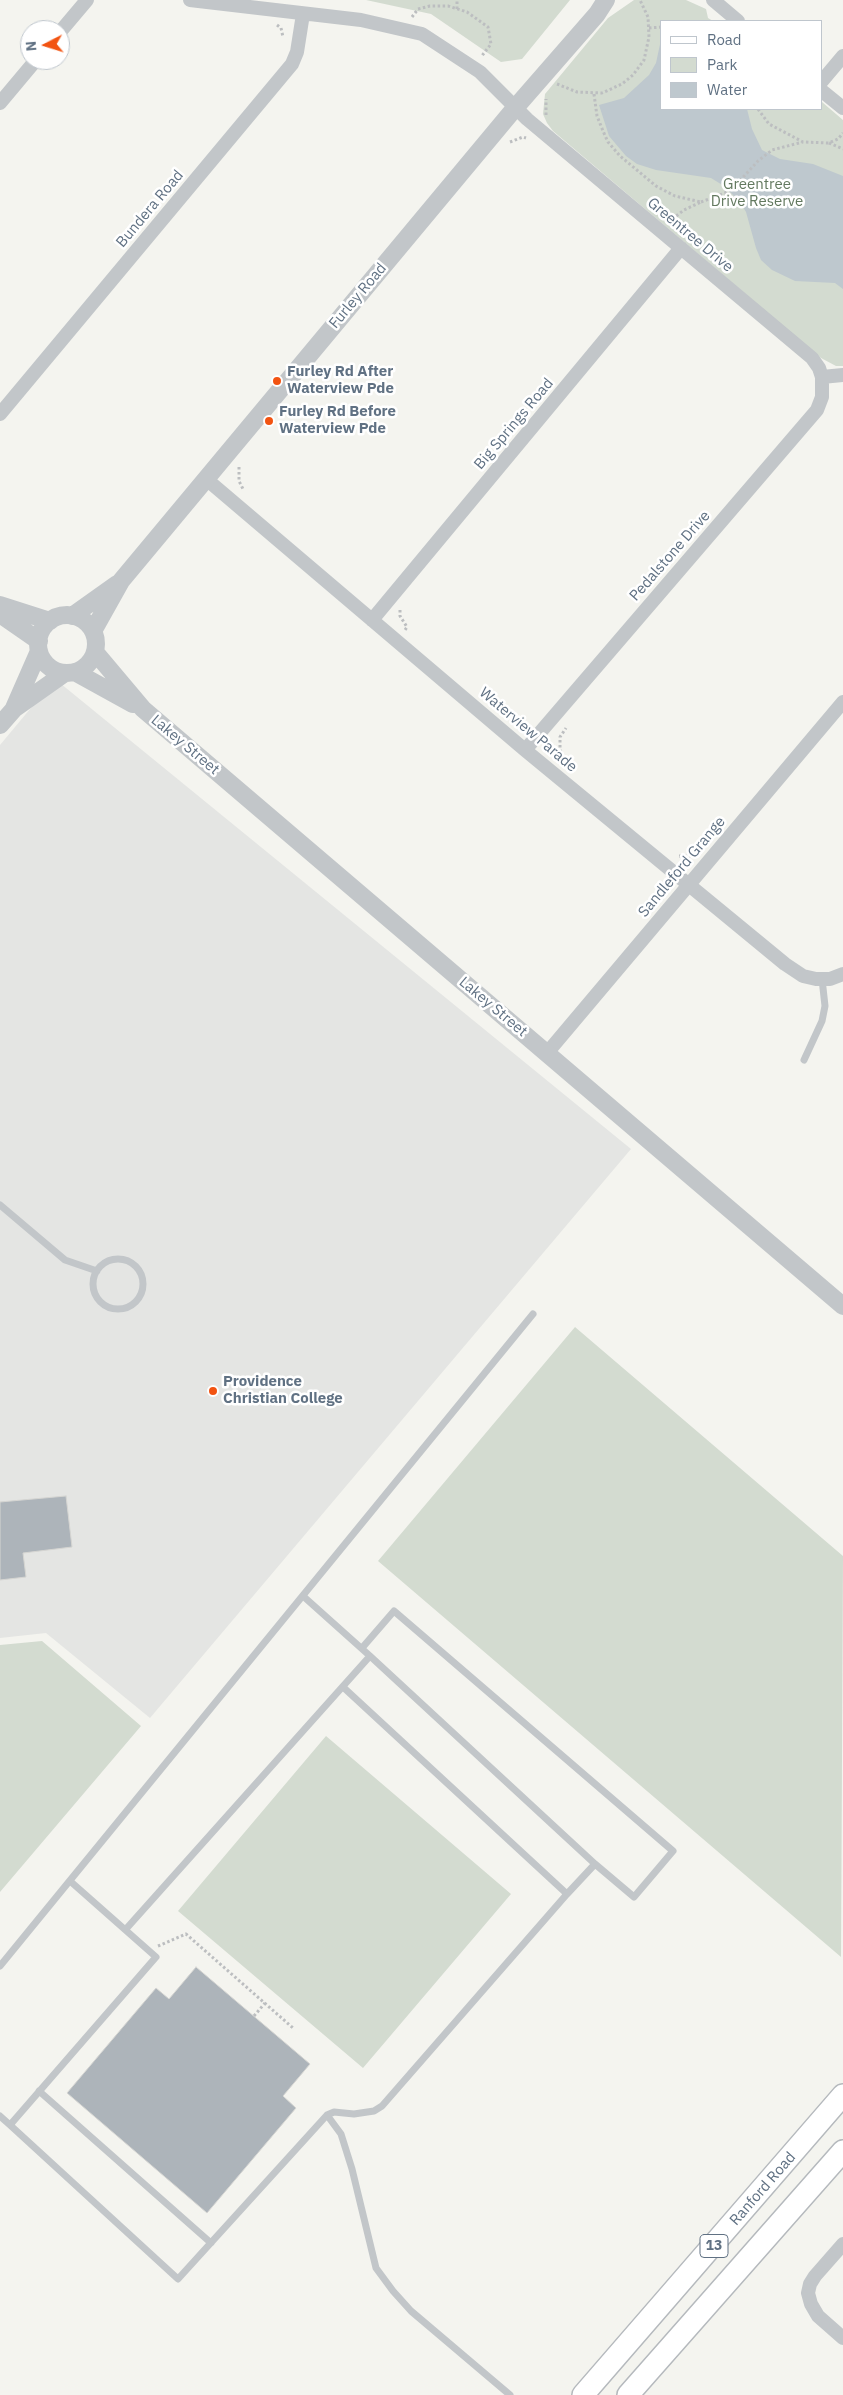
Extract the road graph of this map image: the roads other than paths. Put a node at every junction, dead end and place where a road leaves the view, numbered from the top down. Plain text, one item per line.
1 (87, 0) edge
2 (190, 0) edge
3 (618, 0) edge
4 (712, 0) edge
5 (602, 7) edge
6 (303, 14) junction
7 (70, 20) edge
8 (737, 20) edge
9 (843, 56) edge
10 (28, 70) edge
11 (823, 80) edge
12 (823, 92) edge
13 (0, 103) edge
14 (515, 108) junction
15 (843, 108) edge
16 (681, 248) junction
17 (843, 375) edge
18 (822, 377) junction
19 (0, 414) edge
20 (205, 478) junction
21 (121, 580) junction
22 (0, 606) edge
23 (0, 614) edge
24 (72, 616) junction
25 (372, 620) junction
26 (50, 621) junction
27 (93, 631) junction
28 (39, 646) junction
29 (95, 652) junction
30 (70, 672) junction
31 (843, 702) edge
32 (14, 709) junction
33 (143, 709) junction
34 (0, 725) edge
35 (525, 750) junction
36 (689, 884) junction
37 (843, 974) edge
38 (822, 979) junction
39 (547, 1053) junction
40 (804, 1060) dead end
41 (0, 1205) edge
42 (97, 1272) junction
43 (843, 1306) edge
44 (533, 1314) dead end
45 (303, 1596) junction
46 (362, 1648) junction
47 (370, 1656) junction
48 (342, 1687) junction
49 (595, 1864) junction
50 (70, 1881) junction
51 (567, 1894) junction
52 (126, 1929) junction
53 (0, 1966) edge
54 (39, 2091) junction
55 (843, 2095) edge
56 (327, 2115) junction
57 (0, 2116) edge
58 (10, 2124) junction
59 (843, 2151) edge
60 (211, 2243) junction
61 (843, 2244) edge
62 (843, 2338) edge
63 (664, 2355) junction
64 (510, 2395) edge
65 (584, 2395) edge
66 (613, 2395) edge
67 (628, 2395) edge

1 - 7 street
2 - 6 street, Greentree Drive
3 - 5 street, Furley Road
4 - 8 street
5 - 14 street, Furley Road
6 - 14 street, Greentree Drive
6 - 19 street, Bundera Road
9 - 11 street
10 - 13 street
12 - 15 street
14 - 16 street, Greentree Drive
14 - 20 street, Furley Road
16 - 18 street, Greentree Drive
16 - 25 street, Big Springs Road
17 - 18 street
18 - 35 street, Pedalstone Drive
20 - 21 street, Furley Road
20 - 25 street, Waterview Parade
21 - 24 street, Furley Road
21 - 27 street, Furley Road
22 - 26 street
23 - 28 street, Lakey Street
24 - 26 street
24 - 27 street
25 - 35 street, Waterview Parade
26 - 28 street
27 - 29 street
28 - 30 street, Lakey Street
28 - 32 street
29 - 30 street
29 - 33 street, Lakey Street
30 - 32 street
30 - 33 street, Lakey Street
31 - 36 street, Sandleford Grange
32 - 34 street
33 - 39 street, Lakey Street
35 - 36 street, Waterview Parade
36 - 38 street, Waterview Parade
36 - 39 street, Sandleford Grange
37 - 38 street, Waterview Parade
38 - 40 lane
39 - 43 street, Lakey Street
41 - 42 lane
42 - 42 lane
44 - 45 lane
45 - 46 lane
45 - 50 lane
46 - 47 lane
46 - 49 lane
47 - 48 lane
47 - 49 lane
48 - 51 lane
48 - 52 lane
49 - 51 lane
50 - 52 lane
50 - 53 lane
51 - 56 lane
52 - 54 lane
54 - 58 lane
54 - 60 lane
55 - 65 main road, Ranford Road / 13
56 - 60 lane
56 - 64 lane
57 - 58 lane
58 - 60 lane
59 - 63 main road, 13
61 - 62 street
63 - 66 main road
63 - 67 main road, 13

